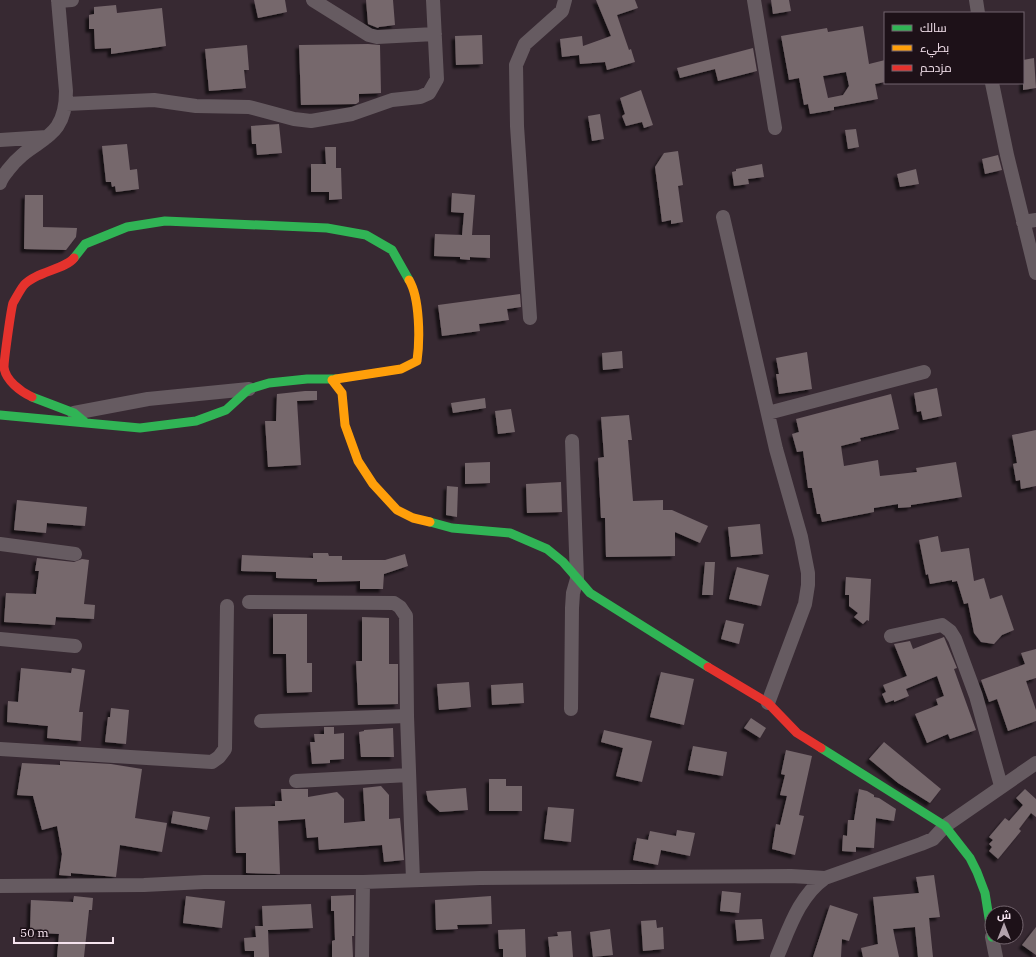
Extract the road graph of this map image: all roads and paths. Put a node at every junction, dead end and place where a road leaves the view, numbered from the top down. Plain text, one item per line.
1 (63, 0) edge
2 (313, 0) edge
3 (433, 0) edge
4 (565, 0) edge
5 (754, 0) edge
6 (976, 0) edge
7 (978, 12) edge
8 (435, 34) junction
9 (992, 84) edge
10 (66, 104) junction
11 (775, 128) dead end
12 (47, 137) junction
13 (0, 140) edge
14 (0, 183) edge
15 (723, 217) dead end
16 (1030, 221) edge
17 (1036, 273) edge
18 (530, 318) dead end
19 (924, 372) dead end
20 (332, 380) junction
21 (250, 389) junction
22 (74, 413) junction
23 (768, 413) junction
24 (0, 415) edge
25 (86, 424) junction
26 (572, 441) dead end
27 (0, 544) edge
28 (75, 554) dead end
29 (577, 578) junction
30 (248, 602) dead end
31 (227, 606) dead end
32 (891, 636) dead end
33 (0, 639) edge
34 (75, 646) dead end
35 (768, 703) junction
36 (571, 709) dead end
37 (407, 716) junction
38 (261, 721) dead end
39 (0, 749) edge
40 (1036, 763) edge
41 (409, 775) junction
42 (296, 781) dead end
43 (1001, 786) junction
44 (946, 826) junction
45 (825, 878) junction
46 (413, 880) junction
47 (363, 882) junction
48 (0, 886) edge
49 (987, 905) edge
50 (994, 945) edge
51 (362, 957) edge
52 (777, 957) edge
53 (996, 957) edge

1 - 10 street
2 - 8 street
3 - 8 street
4 - 18 street
5 - 11 street
6 - 7 street
8 - 10 street
9 - 16 street
10 - 12 street
12 - 13 street
12 - 14 street
15 - 23 street
16 - 17 street
19 - 23 street
20 - 21 street
20 - 22 street
20 - 29 street
21 - 22 street
21 - 25 street
22 - 25 street
23 - 35 street
24 - 25 street
26 - 29 street
27 - 28 street
29 - 35 street
29 - 36 street
30 - 37 street
31 - 39 street
32 - 43 street
33 - 34 street
35 - 44 street
37 - 38 street
37 - 41 street
40 - 43 street
41 - 42 street
41 - 46 street
43 - 44 street
44 - 45 street
44 - 49 street
45 - 46 street
45 - 52 street
46 - 47 street
47 - 48 street
47 - 51 street
50 - 53 street

